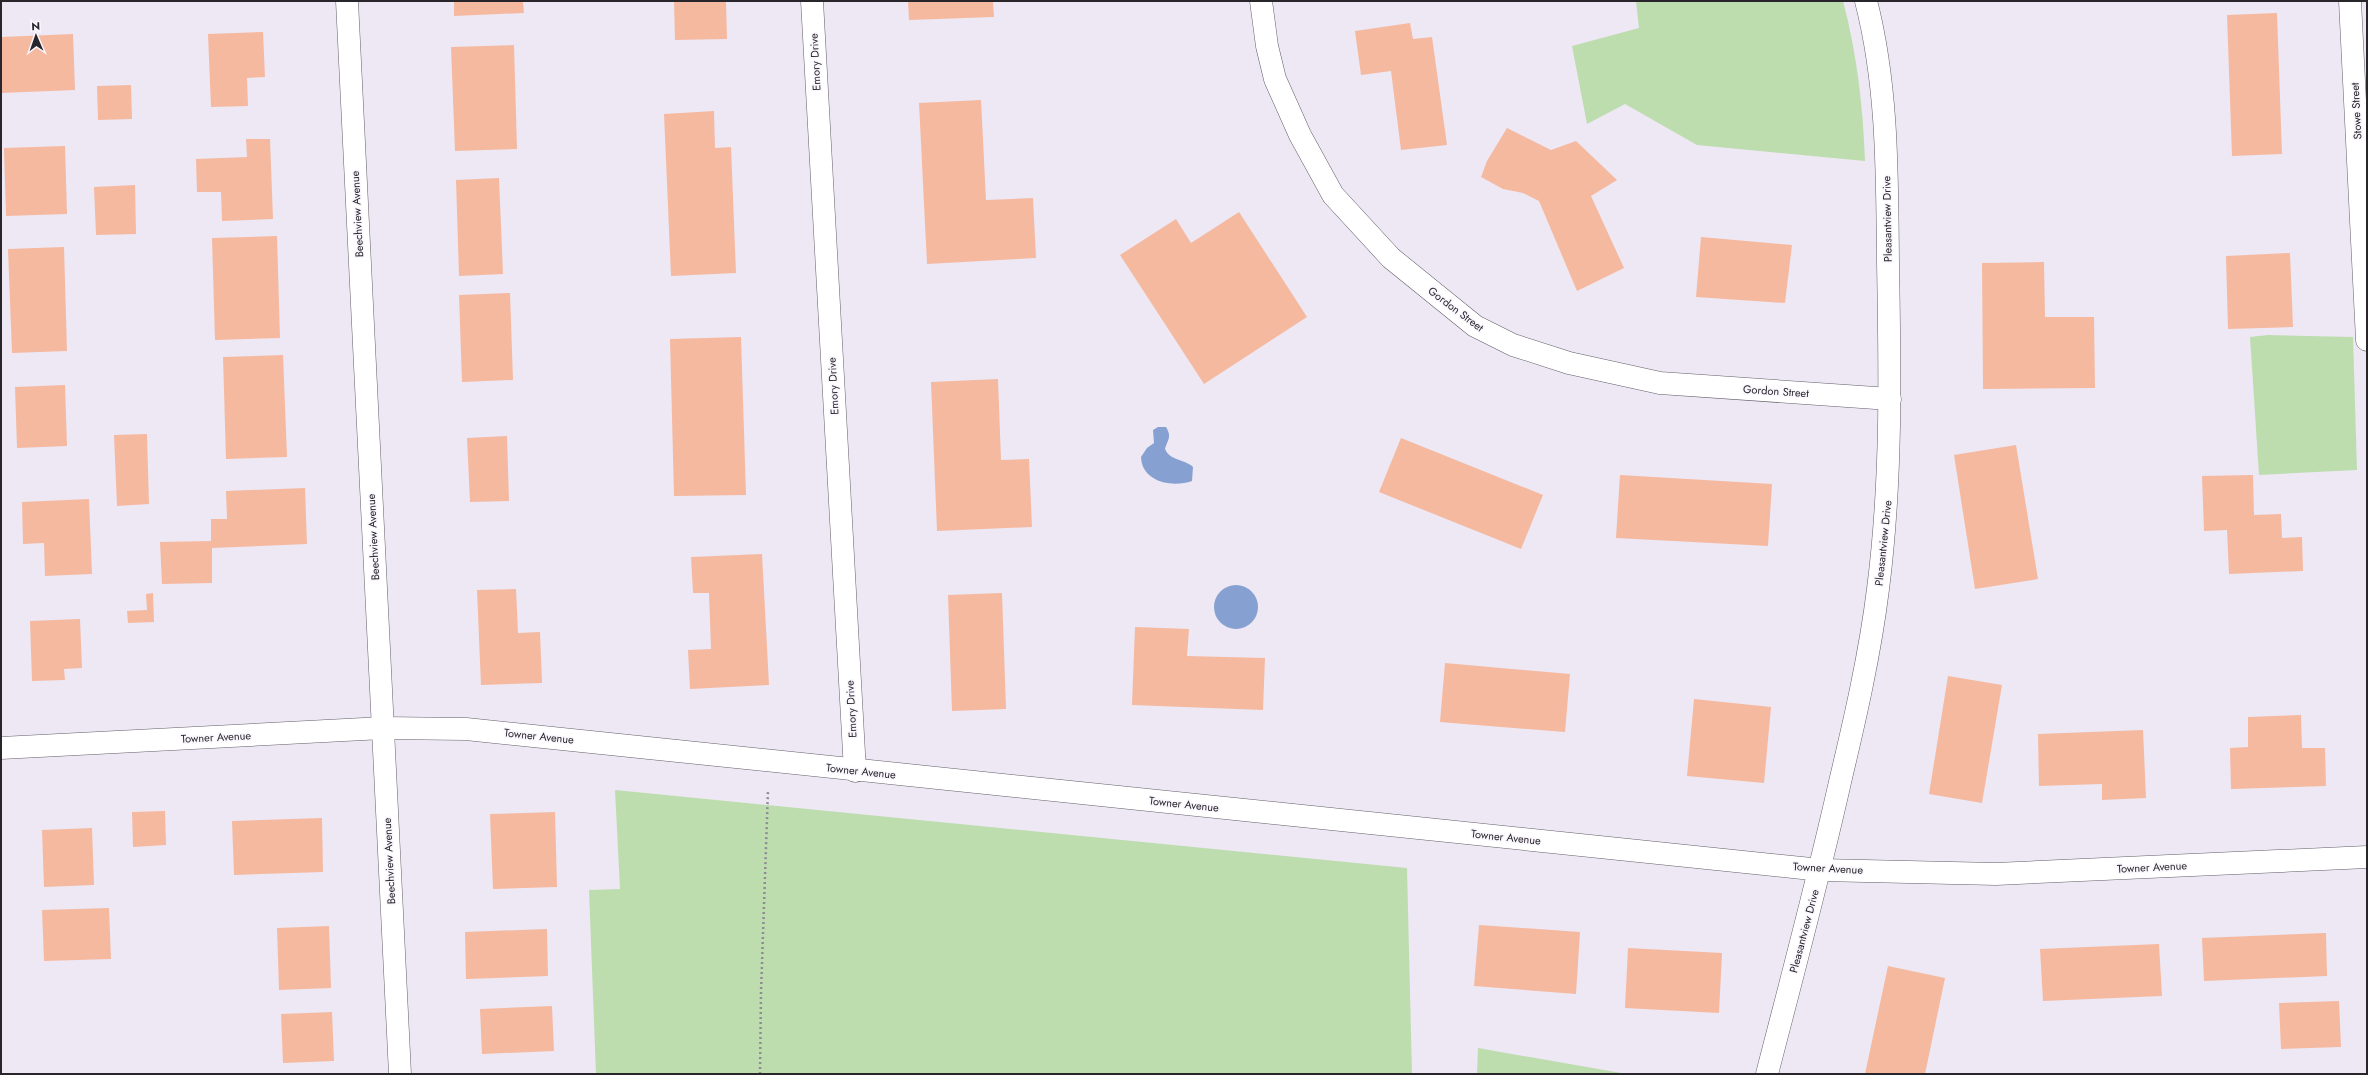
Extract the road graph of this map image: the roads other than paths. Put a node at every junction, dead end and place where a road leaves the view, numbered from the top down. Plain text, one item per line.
1 (346, 1) edge
2 (812, 1) edge
3 (1261, 1) edge
4 (1866, 1) edge
5 (2350, 1) edge
6 (2367, 340) edge
7 (1890, 399) junction
8 (382, 728) junction
9 (1, 748) edge
10 (855, 771) junction
11 (2367, 857) edge
12 (1821, 870) junction
13 (400, 1074) edge
14 (1767, 1074) edge

1 - 8 street, Beechview Avenue
2 - 10 street, Emory Drive
3 - 7 street, Gordon Street
4 - 7 street, Pleasantview Drive
5 - 6 street, Stowe Street
7 - 12 street, Pleasantview Drive
8 - 9 street, Towner Avenue
8 - 10 street, Towner Avenue
8 - 13 street, Beechview Avenue
10 - 12 street, Towner Avenue
11 - 12 street, Towner Avenue
12 - 14 street, Pleasantview Drive

